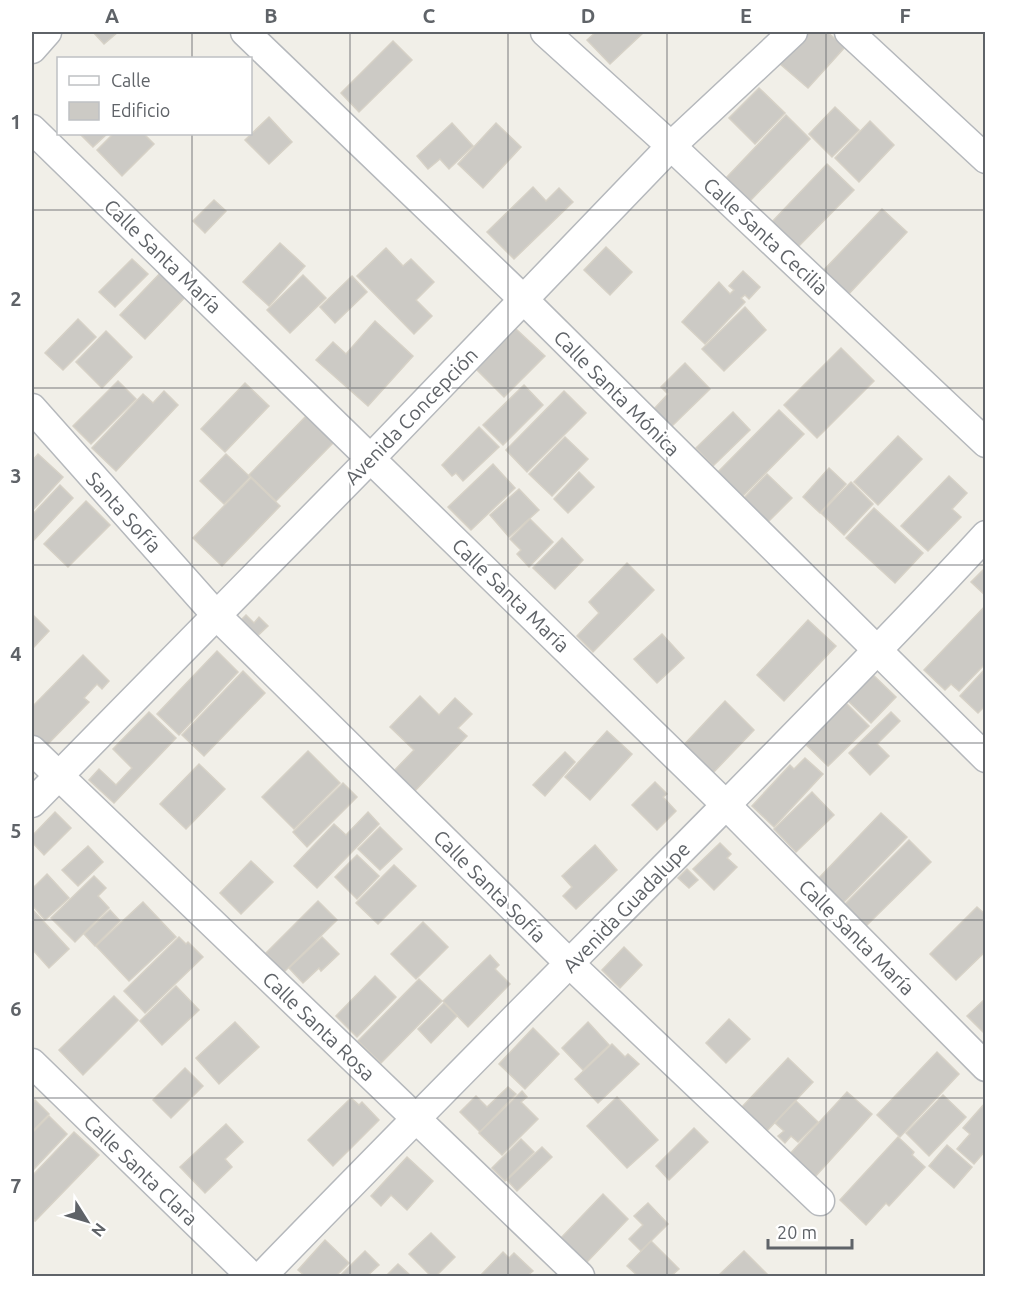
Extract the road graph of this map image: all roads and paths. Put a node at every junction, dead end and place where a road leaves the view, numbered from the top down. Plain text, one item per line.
1 (47, 32) edge
2 (245, 32) edge
3 (545, 32) edge
4 (793, 32) edge
5 (849, 32) edge
6 (32, 50) edge
7 (32, 129) edge
8 (671, 146) junction
9 (986, 159) edge
10 (523, 299) junction
11 (32, 408) edge
12 (986, 443) edge
13 (371, 458) junction
14 (986, 535) edge
15 (217, 616) junction
16 (877, 651) junction
17 (32, 750) edge
18 (986, 758) edge
19 (58, 776) junction
20 (32, 803) edge
21 (726, 805) junction
22 (570, 964) junction
23 (32, 1063) edge
24 (986, 1067) edge
25 (415, 1118) junction
26 (820, 1201) dead end
27 (250, 1276) edge
28 (262, 1276) edge
29 (580, 1276) edge

1 - 6 street
2 - 10 street, Calle Santa Mónica
3 - 8 street, Calle Santa Cecilia
4 - 8 street, Avenida Concepción
5 - 9 street
7 - 13 street, Calle Santa María
8 - 10 street, Avenida Concepción
8 - 12 street, Calle Santa Cecilia
10 - 13 street, Avenida Concepción
10 - 16 street, Calle Santa Mónica
11 - 15 street, Santa Sofía
13 - 15 street, Avenida Concepción
13 - 21 street, Calle Santa María
14 - 16 street, Avenida Guadalupe
15 - 19 street, Avenida Concepción
15 - 22 street, Calle Santa Sofía
16 - 18 street, Calle Santa Mónica
16 - 21 street, Avenida Guadalupe
17 - 19 street, Calle Santa Rosa
19 - 20 street, Avenida Concepción
19 - 25 street, Calle Santa Rosa
21 - 22 street, Avenida Guadalupe
21 - 24 street, Calle Santa María
22 - 25 street, Avenida Guadalupe
22 - 26 street, Calle Santa Sofía
23 - 27 street, Calle Santa Clara
25 - 28 street, Avenida Guadalupe
25 - 29 street, Calle Santa Rosa

